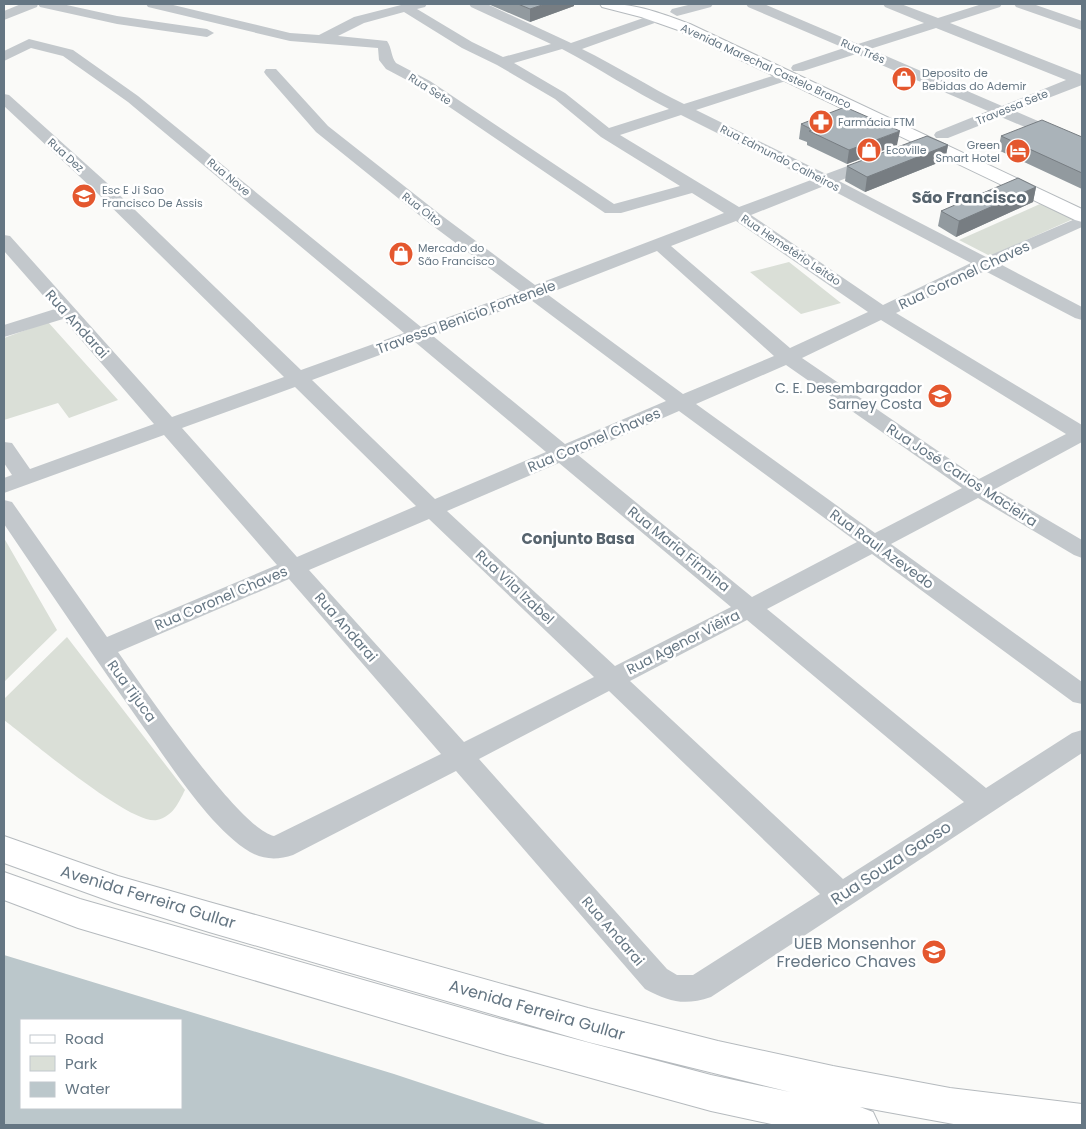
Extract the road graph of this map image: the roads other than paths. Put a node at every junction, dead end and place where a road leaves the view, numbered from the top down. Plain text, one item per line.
1 (32, 4) edge
2 (45, 4) edge
3 (153, 4) edge
4 (476, 4) edge
5 (608, 4) edge
6 (706, 4) edge
7 (753, 4) edge
8 (890, 4) edge
9 (995, 4) edge
10 (1021, 4) edge
11 (360, 6) dead end
12 (414, 6) edge
13 (128, 7) dead end
14 (660, 10) edge
15 (388, 12) junction
16 (677, 12) junction
17 (4, 16) edge
18 (105, 18) junction
19 (937, 22) junction
20 (349, 25) junction
21 (1082, 26) edge
22 (207, 33) dead end
23 (320, 40) junction
24 (361, 42) junction
25 (566, 46) junction
26 (858, 48) junction
27 (4, 57) edge
28 (502, 62) junction
29 (271, 72) dead end
30 (793, 72) junction
31 (1081, 80) edge
32 (4, 98) edge
33 (684, 110) junction
34 (1002, 111) junction
35 (607, 134) junction
36 (934, 138) junction
37 (1082, 146) edge
38 (908, 149) edge
39 (890, 156) edge
40 (825, 180) junction
41 (696, 187) junction
42 (1082, 201) edge
43 (738, 214) junction
44 (1082, 216) edge
45 (1082, 221) edge
46 (4, 240) edge
47 (659, 244) junction
48 (984, 264) junction
49 (192, 276) joint
50 (532, 293) junction
51 (66, 312) junction
52 (882, 313) junction
53 (1082, 314) edge
54 (4, 331) edge
55 (419, 334) junction
56 (788, 357) junction
57 (300, 379) junction
58 (681, 403) junction
59 (168, 426) junction
60 (1082, 434) edge
61 (4, 448) edge
62 (562, 453) junction
63 (25, 478) junction
64 (4, 486) edge
65 (977, 488) junction
66 (4, 508) edge
67 (432, 509) junction
68 (874, 544) junction
69 (1082, 550) edge
70 (294, 568) junction
71 (750, 608) junction
72 (102, 649) junction
73 (611, 678) junction
74 (1082, 695) edge
75 (1082, 740) edge
76 (460, 757) junction
77 (985, 803) junction
78 (283, 847) joint
79 (4, 850) edge
80 (4, 861) edge
81 (4, 886) edge
82 (115, 889) junction
83 (842, 896) junction
84 (78, 912) junction
85 (209, 917) junction
86 (700, 987) joint
87 (1082, 1122) edge
88 (859, 1125) edge

1 - 17 street
2 - 18 street
3 - 23 street, Rua Sete
4 - 25 street, Rua Edmundo Calheiros
5 - 14 main road, Avenida Marechal Castelo Branco
6 - 16 street
7 - 26 street, Rua Três
8 - 19 street
9 - 19 street
10 - 21 street
11 - 15 street
12 - 15 street
12 - 28 street, Rua Hemetério Leitão
13 - 18 street
14 - 16 main road, Avenida Marechal Castelo Branco
14 - 25 street
14 - 30 main road, Avenida Marechal Castelo Branco
15 - 20 street
16 - 30 main road, Avenida Marechal Castelo Branco
18 - 22 street
19 - 26 street
19 - 31 street
20 - 23 street
20 - 24 street
23 - 24 street, Rua Sete
24 - 41 street, Rua Sete
25 - 28 street
25 - 33 street, Rua Edmundo Calheiros
26 - 30 street
26 - 34 street, Rua Três
27 - 55 street, Rua Nove
28 - 35 street, Rua Hemetério Leitão
29 - 50 street, Rua Oito
30 - 33 street
30 - 36 main road, Avenida Marechal Castelo Branco
31 - 34 street, Travessa Sete
32 - 49 street, Rua Dez
33 - 35 street
33 - 40 street, Rua Edmundo Calheiros
34 - 36 street, Travessa Sete
34 - 37 street, Rua Três
35 - 41 street, Rua Hemetério Leitão
36 - 38 street
36 - 42 main road, Avenida Marechal Castelo Branco
36 - 44 main road, Avenida Marechal Castelo Branco
39 - 40 street, Travessa Benicio Fontenele
40 - 43 street, Travessa Benicio Fontenele
40 - 48 street, Rua Edmundo Calheiros
41 - 43 street, Rua Hemetério Leitão
43 - 47 street, Travessa Benicio Fontenele
43 - 52 street, Rua Hemetério Leitão
45 - 48 street, Rua Coronel Chaves
46 - 51 street, Rua Andarai
47 - 50 street, Travessa Benicio Fontenele
47 - 56 street, Rua José Carlos Macieira
48 - 52 street, Rua Coronel Chaves
48 - 53 street, Rua Edmundo Calheiros
49 - 57 street, Rua Vila Izabel
50 - 55 street, Travessa Benicio Fontenele
50 - 58 street, Rua Oito
51 - 54 street
51 - 59 street, Rua Andarai
52 - 56 street, Rua Coronel Chaves
52 - 60 street, Rua Hemetério Leitão
55 - 57 street, Travessa Benicio Fontenele
55 - 62 street, Rua Maria Firmina
56 - 58 street, Rua Coronel Chaves
56 - 65 street, Rua José Carlos Macieira
57 - 59 street, Travessa Benicio Fontenele
57 - 67 street, Rua Vila Izabel
58 - 62 street, Rua Coronel Chaves
58 - 68 street, Rua Raul Azevedo
59 - 63 street, Travessa Benicio Fontenele
59 - 70 street, Rua Andarai
60 - 65 street, Rua Agenor Viêira
61 - 63 street
62 - 67 street, Rua Coronel Chaves
62 - 71 street, Rua Maria Firmina
63 - 64 street, Travessa Benicio Fontenele
65 - 68 street, Rua Agenor Viêira
65 - 69 street, Rua José Carlos Macieira
66 - 72 street, Rua Tijuca
67 - 70 street, Rua Coronel Chaves
67 - 73 street, Rua Vila Izabel
68 - 71 street, Rua Agenor Viêira
68 - 74 street, Rua Raul Azevedo
70 - 72 street, Rua Coronel Chaves
70 - 76 street, Rua Andarai
71 - 73 street, Rua Agenor Viêira
71 - 77 street, Rua Maria Firmina
72 - 78 street, Rua Tijuca
73 - 76 street, Rua Agenor Viêira
73 - 83 street, Rua Vila Izabel
75 - 77 street, Rua Souza Gaoso
76 - 78 street, Rua Agenor Viêira
76 - 86 street, Rua Andarai
77 - 83 street, Rua Souza Gaoso
79 - 82 main road, Avenida Ferreira Gullar
80 - 82 main road
81 - 84 main road
82 - 85 main road, Avenida Ferreira Gullar
83 - 86 street, Rua Souza Gaoso
84 - 85 main road
84 - 88 main road
85 - 87 main road, Avenida Ferreira Gullar

